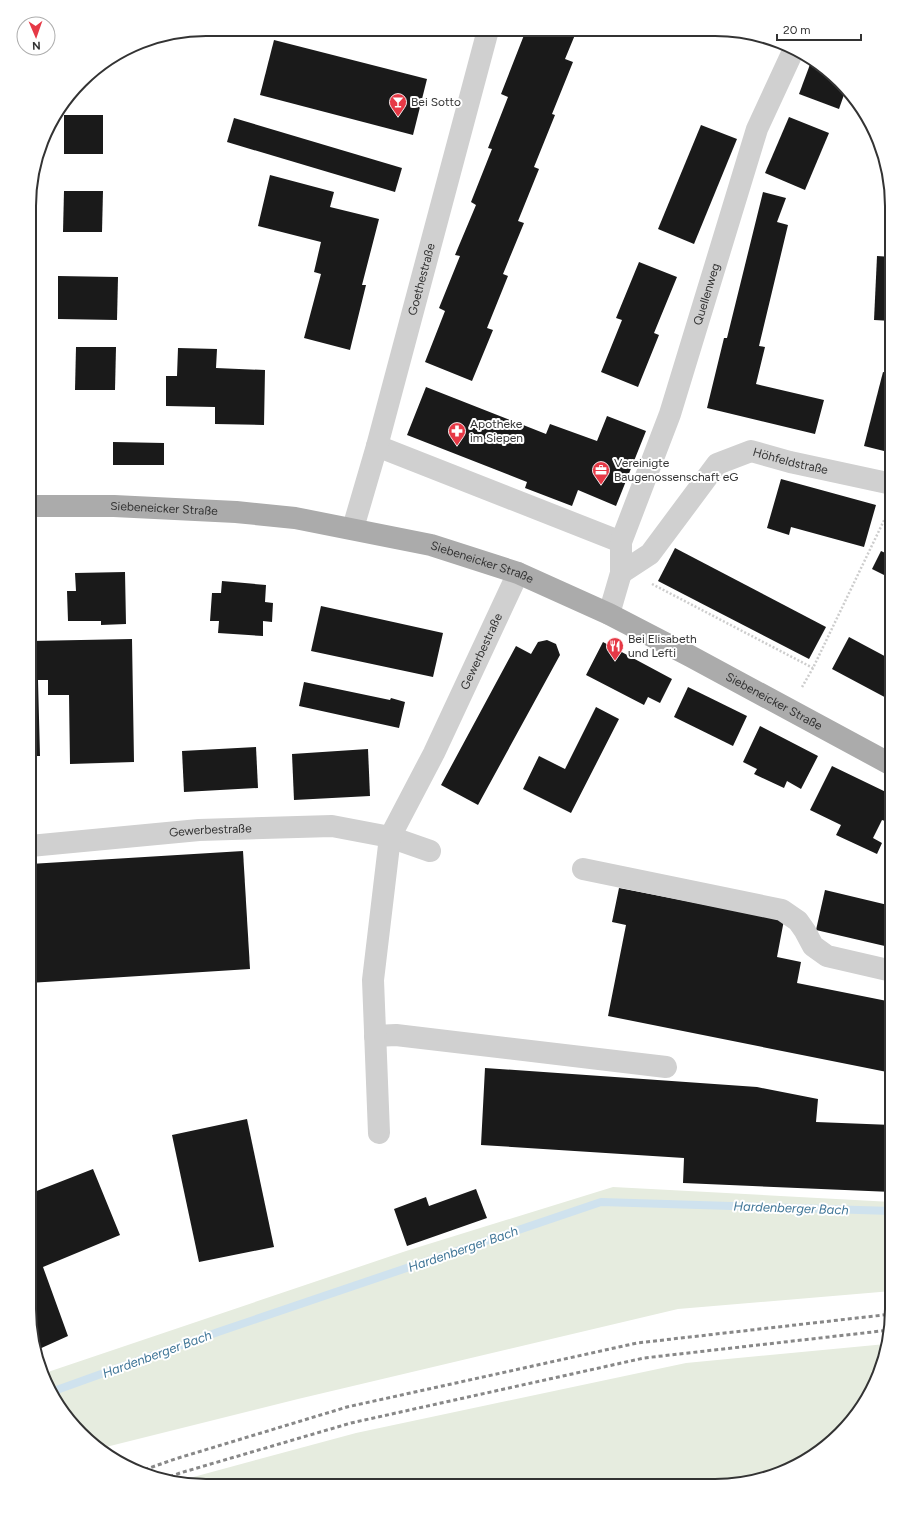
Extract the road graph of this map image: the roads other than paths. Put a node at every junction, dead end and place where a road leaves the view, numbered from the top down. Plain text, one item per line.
1 (486, 36) edge
2 (791, 55) edge
3 (377, 446) junction
4 (885, 482) edge
5 (36, 506) edge
6 (353, 528) junction
7 (622, 542) junction
8 (518, 572) junction
9 (621, 573) junction
10 (609, 614) junction
11 (885, 761) edge
12 (390, 837) junction
13 (36, 845) edge
14 (430, 851) dead end
15 (583, 869) dead end
16 (885, 969) edge
17 (375, 1036) junction
18 (666, 1066) dead end
19 (379, 1134) dead end

1 - 3 street, Goethestraße
2 - 7 street, Quellenweg
3 - 6 street, Goethestraße
3 - 7 street
4 - 9 street, Höhfeldstraße
5 - 6 main road, Siebeneicker Straße
6 - 8 main road, Siebeneicker Straße
7 - 9 street
8 - 10 main road, Siebeneicker Straße
8 - 12 street, Gewerbestraße
9 - 10 street
10 - 11 main road, Siebeneicker Straße
12 - 13 street, Gewerbestraße
12 - 14 street
12 - 17 street, Gewerbestraße
15 - 16 street
17 - 18 street
17 - 19 street, Gewerbestraße

